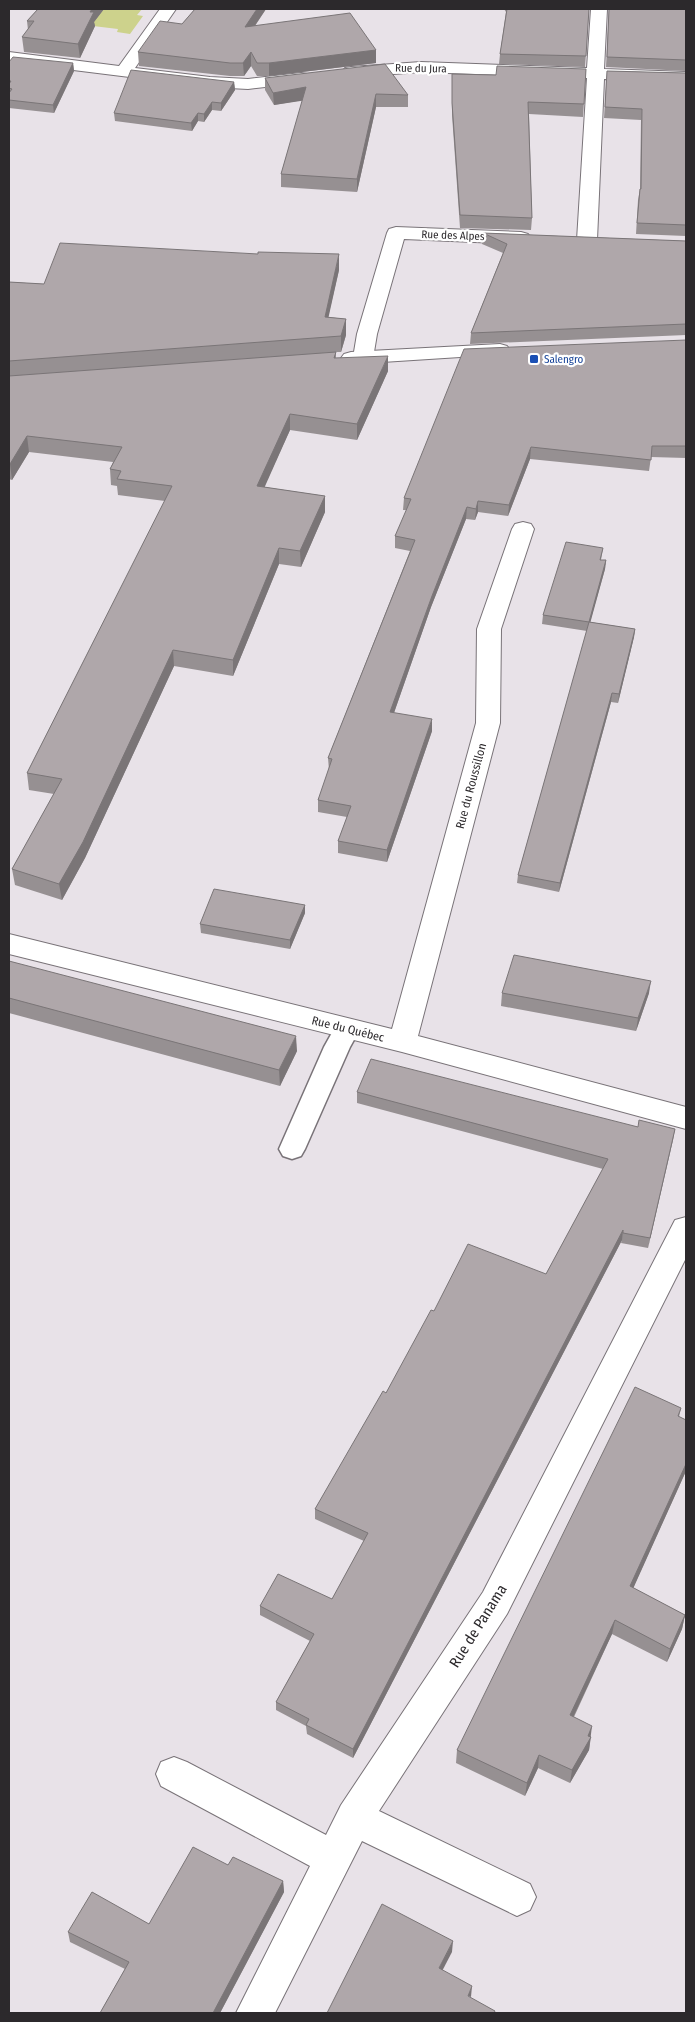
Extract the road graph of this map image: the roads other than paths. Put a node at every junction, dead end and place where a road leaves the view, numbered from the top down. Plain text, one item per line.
1 (168, 9) edge
2 (599, 9) edge
3 (9, 57) edge
4 (124, 71) junction
5 (336, 74) edge
6 (594, 74) junction
7 (317, 76) edge
8 (686, 78) edge
9 (537, 238) edge
10 (567, 240) edge
11 (587, 240) junction
12 (607, 241) edge
13 (523, 348) edge
14 (363, 358) junction
15 (334, 360) edge
16 (523, 529) dead end
17 (9, 944) edge
18 (347, 1029) junction
19 (402, 1042) junction
20 (686, 1118) edge
21 (292, 1149) dead end
22 (686, 1230) edge
23 (174, 1774) dead end
24 (354, 1818) junction
25 (334, 1859) junction
26 (517, 1897) dead end
27 (255, 2013) edge

1 - 4 street
2 - 6 street
3 - 4 street
4 - 7 street
5 - 6 street, Rue du Jura
6 - 8 street, Rue du Jura
6 - 11 street
9 - 14 street, Rue des Alpes
10 - 11 street
11 - 12 street
13 - 14 street
14 - 15 street
16 - 19 street, Rue du Roussillon
17 - 18 street, Rue du Québec
18 - 19 street, Rue du Québec
18 - 21 lane
19 - 20 street, Rue du Québec
22 - 24 street, Rue de Panama
23 - 25 street
24 - 25 street, Rue de Panama
24 - 26 street
25 - 27 street, Rue de Panama

